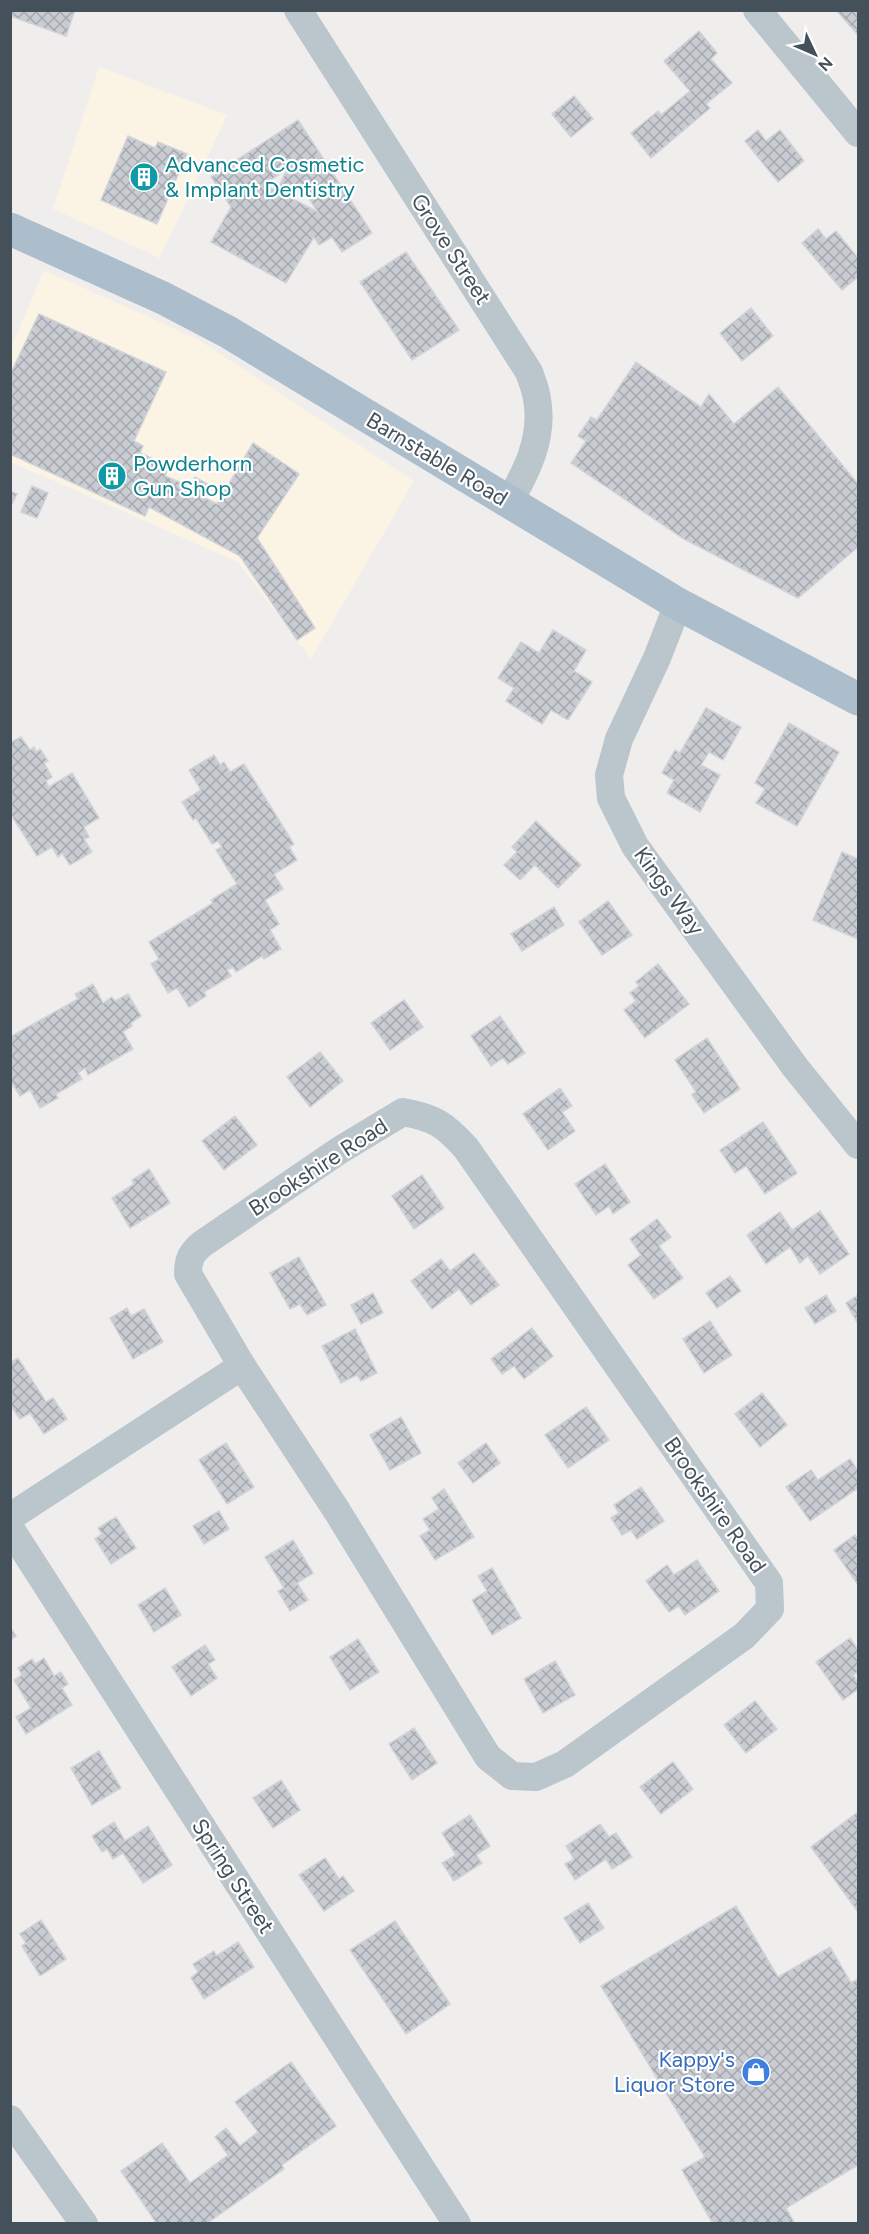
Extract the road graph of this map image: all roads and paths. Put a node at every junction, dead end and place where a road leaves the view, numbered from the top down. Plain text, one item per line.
1 (298, 10) edge
2 (757, 10) edge
3 (854, 117) edge
4 (10, 229) edge
5 (509, 502) junction
6 (678, 604) junction
7 (858, 699) edge
8 (858, 1145) edge
9 (242, 1365) junction
10 (10, 1517) edge
11 (10, 1528) edge
12 (10, 2120) edge
13 (84, 2223) edge
14 (457, 2223) edge

1 - 5 street, Grove Street
2 - 3 street
4 - 5 main road, Barnstable Road
5 - 6 main road, Barnstable Road
6 - 7 main road, Barnstable Road
6 - 8 street, Kings Way
9 - 9 street, Brookshire Road
9 - 10 street
11 - 14 street, Spring Street
12 - 13 street

